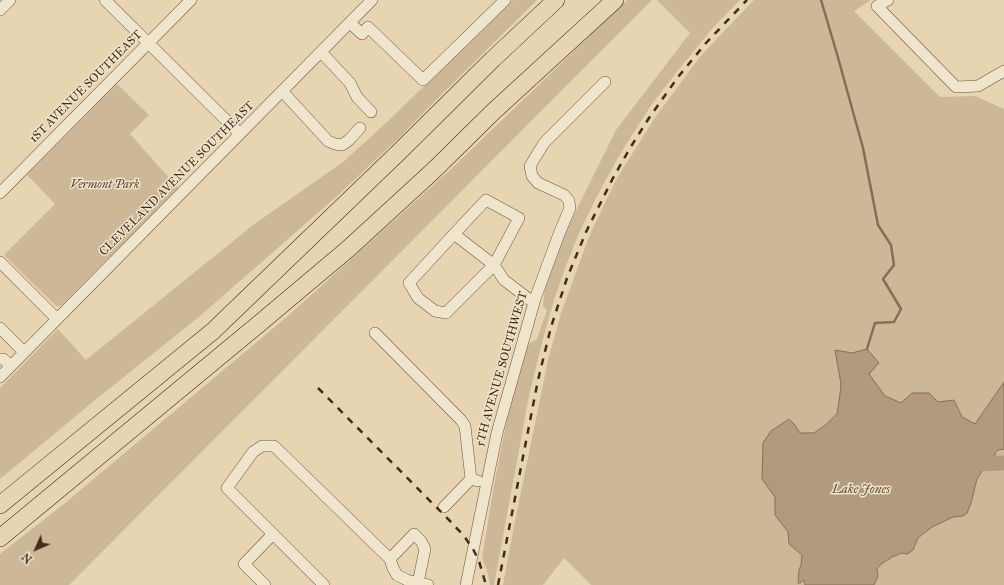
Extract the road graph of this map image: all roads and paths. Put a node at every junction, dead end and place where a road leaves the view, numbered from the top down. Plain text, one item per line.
1 (10, 0) edge
2 (106, 0) edge
3 (191, 0) edge
4 (372, 0) edge
5 (505, 0) edge
6 (556, 0) edge
7 (615, 0) edge
8 (888, 0) edge
9 (0, 10) edge
10 (350, 23) junction
11 (148, 43) junction
12 (321, 52) junction
13 (1004, 71) edge
14 (605, 82) dead end
15 (282, 91) junction
16 (370, 112) dead end
17 (360, 128) dead end
18 (240, 134) junction
19 (0, 193) edge
20 (454, 234) junction
21 (0, 262) edge
22 (494, 265) junction
23 (534, 303) junction
24 (57, 319) junction
25 (0, 328) edge
26 (375, 333) dead end
27 (24, 352) junction
28 (0, 359) edge
29 (11, 366) junction
30 (0, 377) edge
31 (471, 480) junction
32 (486, 483) junction
33 (0, 505) edge
34 (444, 507) dead end
35 (272, 534) junction
36 (0, 538) edge
37 (390, 559) junction
38 (423, 584) edge
39 (265, 585) edge
40 (324, 585) edge
41 (466, 585) edge

1 - 9 street
2 - 11 street
3 - 11 street, 1ST AVENUE SOUTHEAST
4 - 10 street, CLEVELAND AVENUE SOUTHEAST
5 - 10 street
6 - 33 highway
7 - 36 highway
8 - 13 street
10 - 12 street, CLEVELAND AVENUE SOUTHEAST
11 - 18 street
11 - 19 street, 1ST AVENUE SOUTHEAST
12 - 15 street, CLEVELAND AVENUE SOUTHEAST
12 - 16 street
14 - 23 street, 5TH AVENUE SOUTHWEST
15 - 17 street
15 - 18 street, CLEVELAND AVENUE SOUTHEAST
18 - 24 street, CLEVELAND AVENUE SOUTHEAST
20 - 22 street
20 - 22 street
20 - 22 street
21 - 24 street
22 - 23 street
23 - 32 street, 5TH AVENUE SOUTHWEST
24 - 27 street, CLEVELAND AVENUE SOUTHEAST
25 - 27 street
26 - 31 street
27 - 29 street, CLEVELAND AVENUE SOUTHEAST
28 - 29 street
29 - 30 street, CLEVELAND AVENUE SOUTHEAST
31 - 32 street
31 - 34 street
32 - 41 street, 5TH AVENUE SOUTHWEST
35 - 37 street
35 - 39 street
35 - 40 street
37 - 38 street
37 - 38 street

